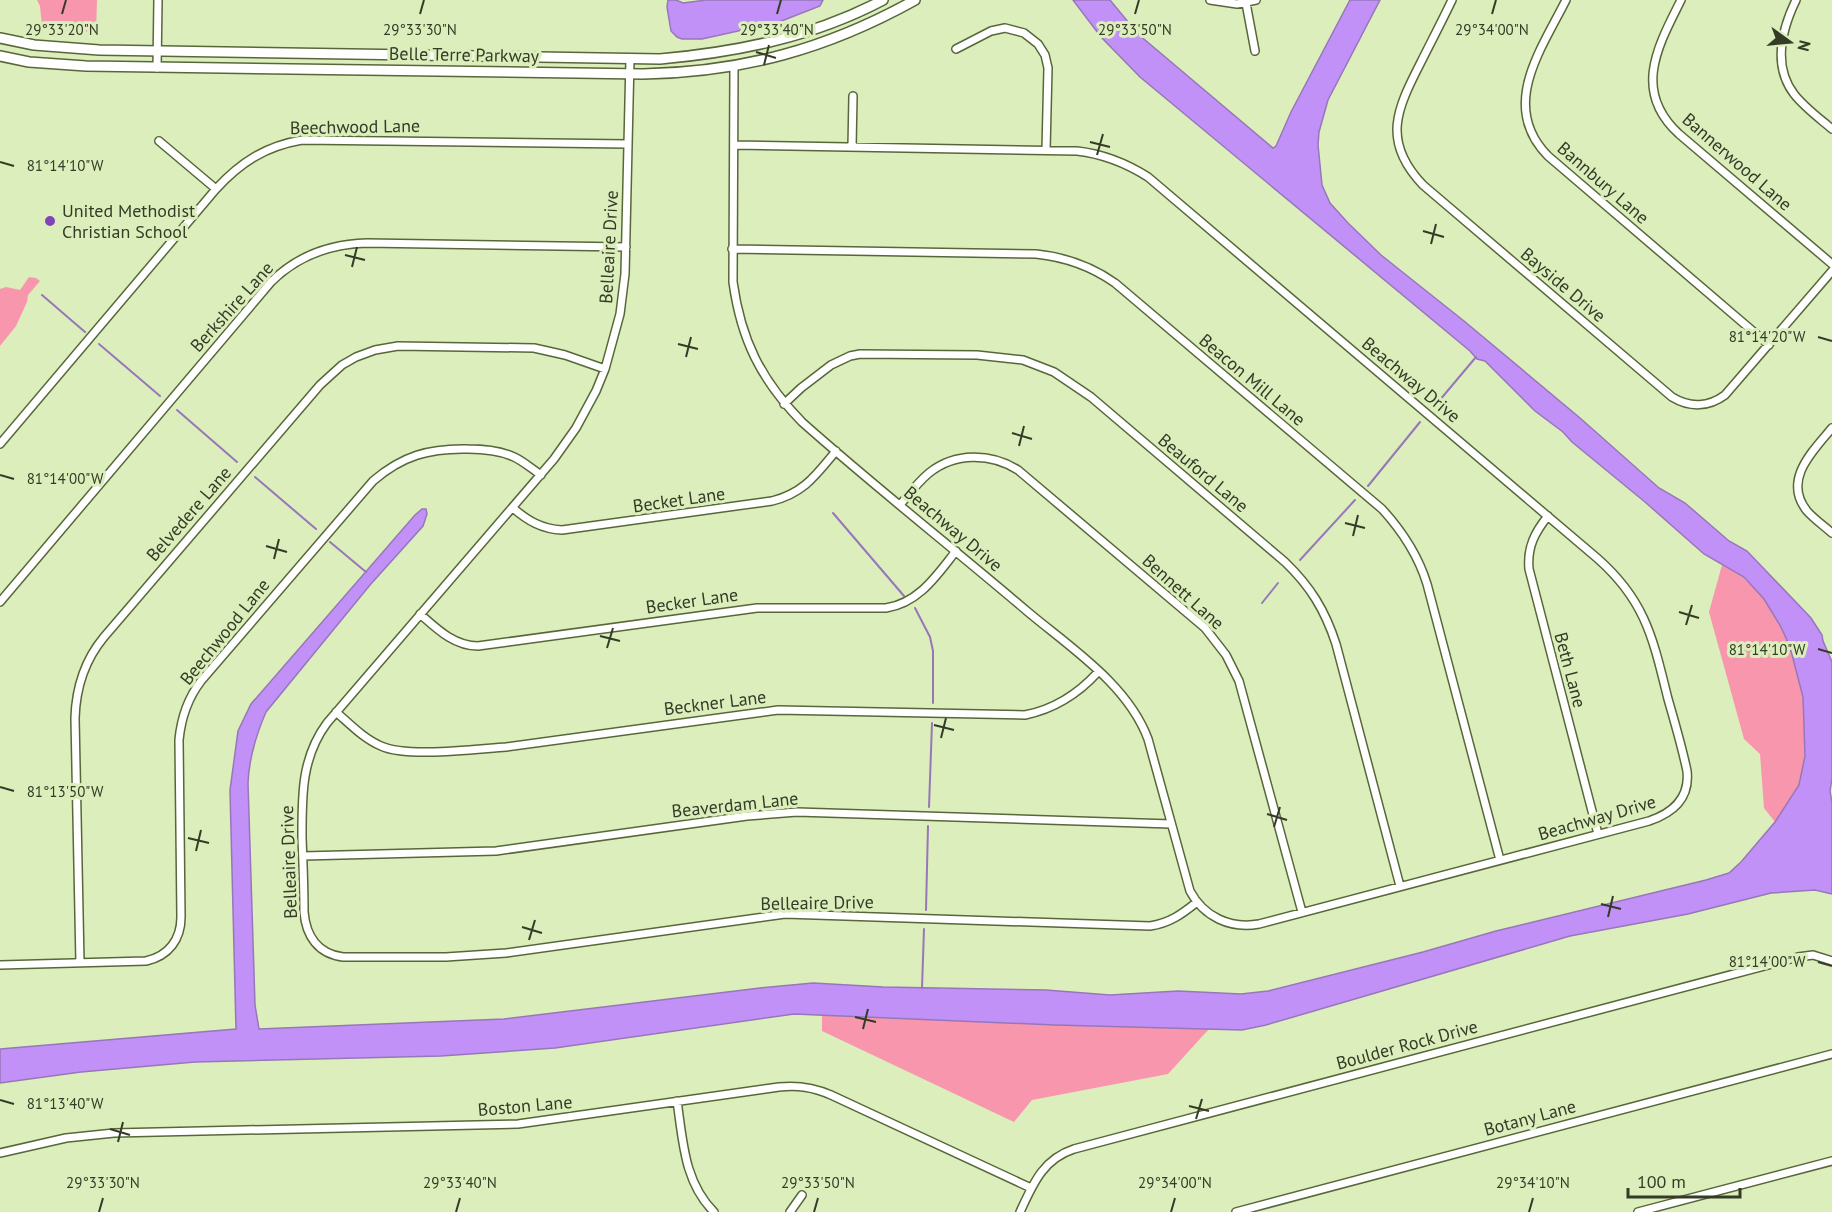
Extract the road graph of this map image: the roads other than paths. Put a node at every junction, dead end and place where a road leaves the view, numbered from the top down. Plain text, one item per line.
1 (158, 0) edge
2 (883, 0) edge
3 (915, 0) edge
4 (1210, 0) edge
5 (1256, 0) edge
6 (1452, 0) edge
7 (1566, 0) edge
8 (1681, 0) edge
9 (1796, 0) edge
10 (1246, 3) junction
11 (0, 38) edge
12 (956, 49) dead end
13 (157, 50) junction
14 (1254, 51) dead end
15 (0, 56) edge
16 (630, 59) junction
17 (734, 67) junction
18 (157, 68) junction
19 (630, 74) junction
20 (853, 96) dead end
21 (1832, 129) edge
22 (159, 141) dead end
23 (628, 144) junction
24 (734, 145) junction
25 (852, 147) junction
26 (1046, 150) junction
27 (216, 189) junction
28 (626, 247) junction
29 (732, 249) junction
30 (1832, 264) edge
31 (1832, 270) edge
32 (1769, 345) junction
33 (605, 369) junction
34 (784, 404) junction
35 (1832, 428) edge
36 (0, 444) edge
37 (836, 451) junction
38 (541, 475) junction
39 (900, 505) junction
40 (513, 508) junction
41 (1548, 516) junction
42 (1832, 533) edge
43 (956, 551) junction
44 (0, 602) edge
45 (420, 614) junction
46 (1098, 672) junction
47 (336, 712) junction
48 (1172, 824) junction
49 (1598, 834) junction
50 (303, 856) junction
51 (1500, 860) junction
52 (1400, 886) junction
53 (1197, 902) junction
54 (1302, 912) junction
55 (1832, 961) edge
56 (80, 963) junction
57 (0, 965) edge
58 (1832, 1054) edge
59 (677, 1101) junction
60 (0, 1153) edge
61 (1832, 1161) edge
62 (1031, 1188) junction
63 (802, 1195) dead end
64 (714, 1212) edge
65 (790, 1212) edge
66 (1020, 1212) edge
67 (1236, 1212) edge
68 (1638, 1212) edge

1 - 13 street
2 - 16 main road, Belle Terre Parkway
3 - 17 main road, Belle Terre Parkway
4 - 10 street
5 - 10 street
6 - 32 street, Bayside Drive
7 - 32 street, Bannbury Lane
8 - 30 street, Bannerwood Lane
9 - 21 street
10 - 14 street
11 - 13 main road, Belle Terre Parkway
12 - 26 street
13 - 16 main road, Belle Terre Parkway
13 - 18 street
15 - 18 main road, Belle Terre Parkway
16 - 19 street, Belleaire Drive
17 - 19 main road, Belle Terre Parkway
17 - 24 street, Beachway Drive
18 - 19 main road, Belle Terre Parkway
19 - 23 street, Belleaire Drive
20 - 25 street
22 - 27 street
23 - 27 street, Beechwood Lane
23 - 28 street, Belleaire Drive
24 - 25 street, Beachway Drive
24 - 29 street, Beachway Drive
25 - 26 street, Beachway Drive
26 - 41 street, Beachway Drive
27 - 36 street, Beechwood Lane
28 - 33 street, Belleaire Drive
28 - 44 street, Berkshire Lane
29 - 34 street, Beachway Drive
29 - 51 street, Beacon Mill Lane
31 - 32 street, Bayside Drive
33 - 38 street, Belleaire Drive
33 - 56 street, Belvedere Lane
34 - 37 street, Beachway Drive
34 - 52 street, Beauford Lane
35 - 42 street
37 - 39 street, Beachway Drive
37 - 40 street, Becket Lane
38 - 40 street, Belleaire Drive
38 - 56 street, Beechwood Lane
39 - 43 street, Beachway Drive
39 - 54 street, Bennett Lane
40 - 45 street, Belleaire Drive
41 - 49 street, Beth Lane
41 - 49 street, Beachway Drive
43 - 45 street, Becker Lane
43 - 46 street, Beachway Drive
45 - 47 street, Belleaire Drive
46 - 47 street, Beckner Lane
46 - 48 street, Beachway Drive
47 - 50 street, Belleaire Drive
48 - 50 street, Beaverdam Lane
48 - 53 street, Beachway Drive
49 - 51 street, Beachway Drive
50 - 53 street, Belleaire Drive
51 - 52 street, Beachway Drive
52 - 54 street, Beachway Drive
53 - 54 street, Beachway Drive
55 - 62 street, Boulder Rock Drive
56 - 57 street, Beechwood Lane
58 - 67 street, Botany Lane
59 - 60 street, Boston Lane
59 - 62 street, Boston Lane
59 - 64 street
61 - 68 street
62 - 66 street, Boulder Rock Drive
63 - 65 street

